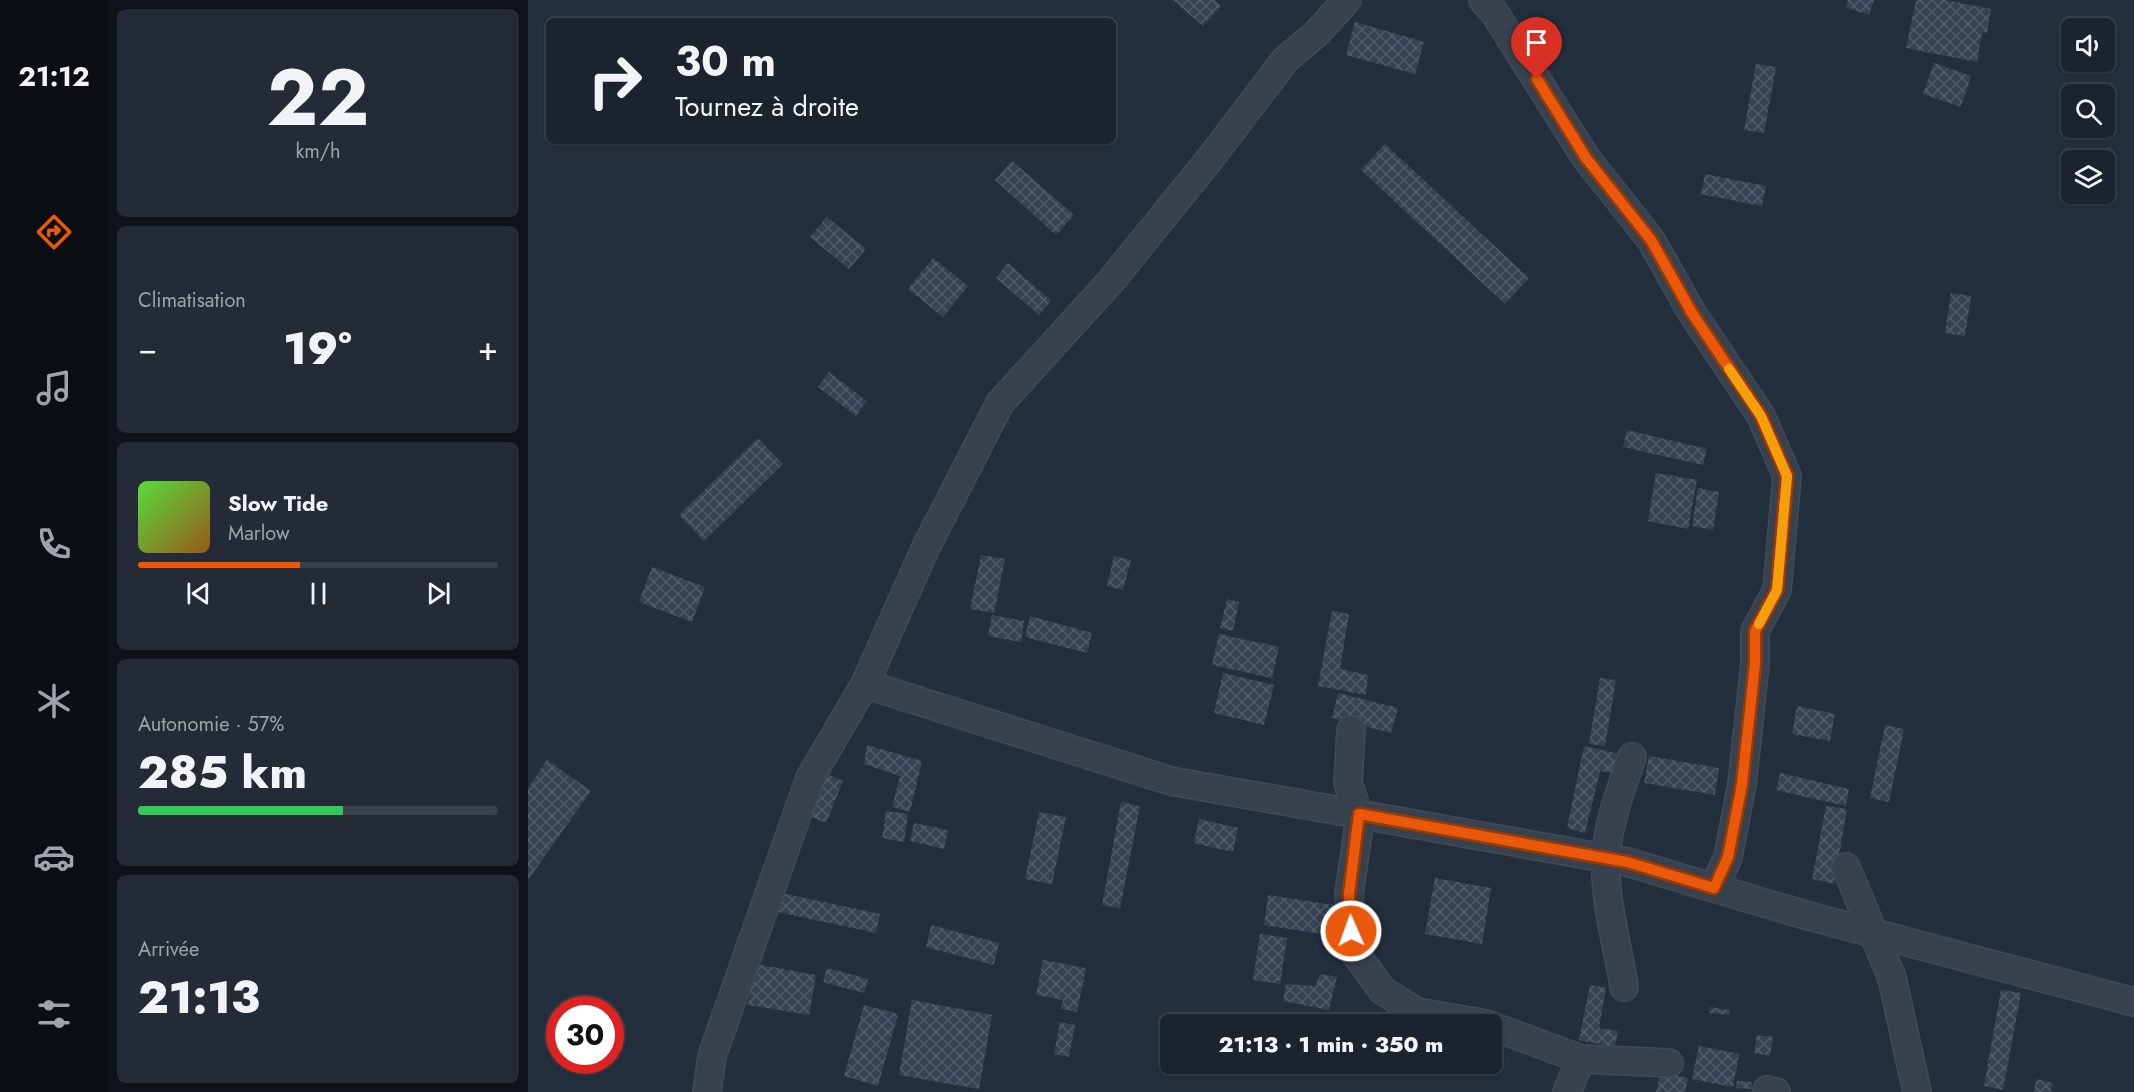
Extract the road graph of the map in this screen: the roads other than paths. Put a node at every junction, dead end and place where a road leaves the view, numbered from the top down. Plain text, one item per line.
1 (1483, 0) edge
2 (1334, 5) edge
3 (865, 684) junction
4 (1351, 730) dead end
5 (1632, 757) dead end
6 (1359, 814) junction
7 (1606, 858) junction
8 (1846, 867) dead end
9 (1714, 888) junction
10 (1873, 933) junction
11 (1624, 987) dead end
12 (2134, 1002) edge
13 (1428, 1014) edge
14 (1502, 1030) edge
15 (1581, 1059) junction
16 (1669, 1063) dead end
17 (707, 1092) edge
18 (1567, 1092) edge
19 (1917, 1092) edge

1 - 9 street
2 - 3 street
3 - 6 street
3 - 17 street
4 - 6 street
5 - 7 street
6 - 7 street
6 - 13 street
7 - 9 street
7 - 11 street
8 - 10 street
9 - 10 street
10 - 12 street
10 - 19 street
14 - 15 street
15 - 16 street
15 - 18 street

